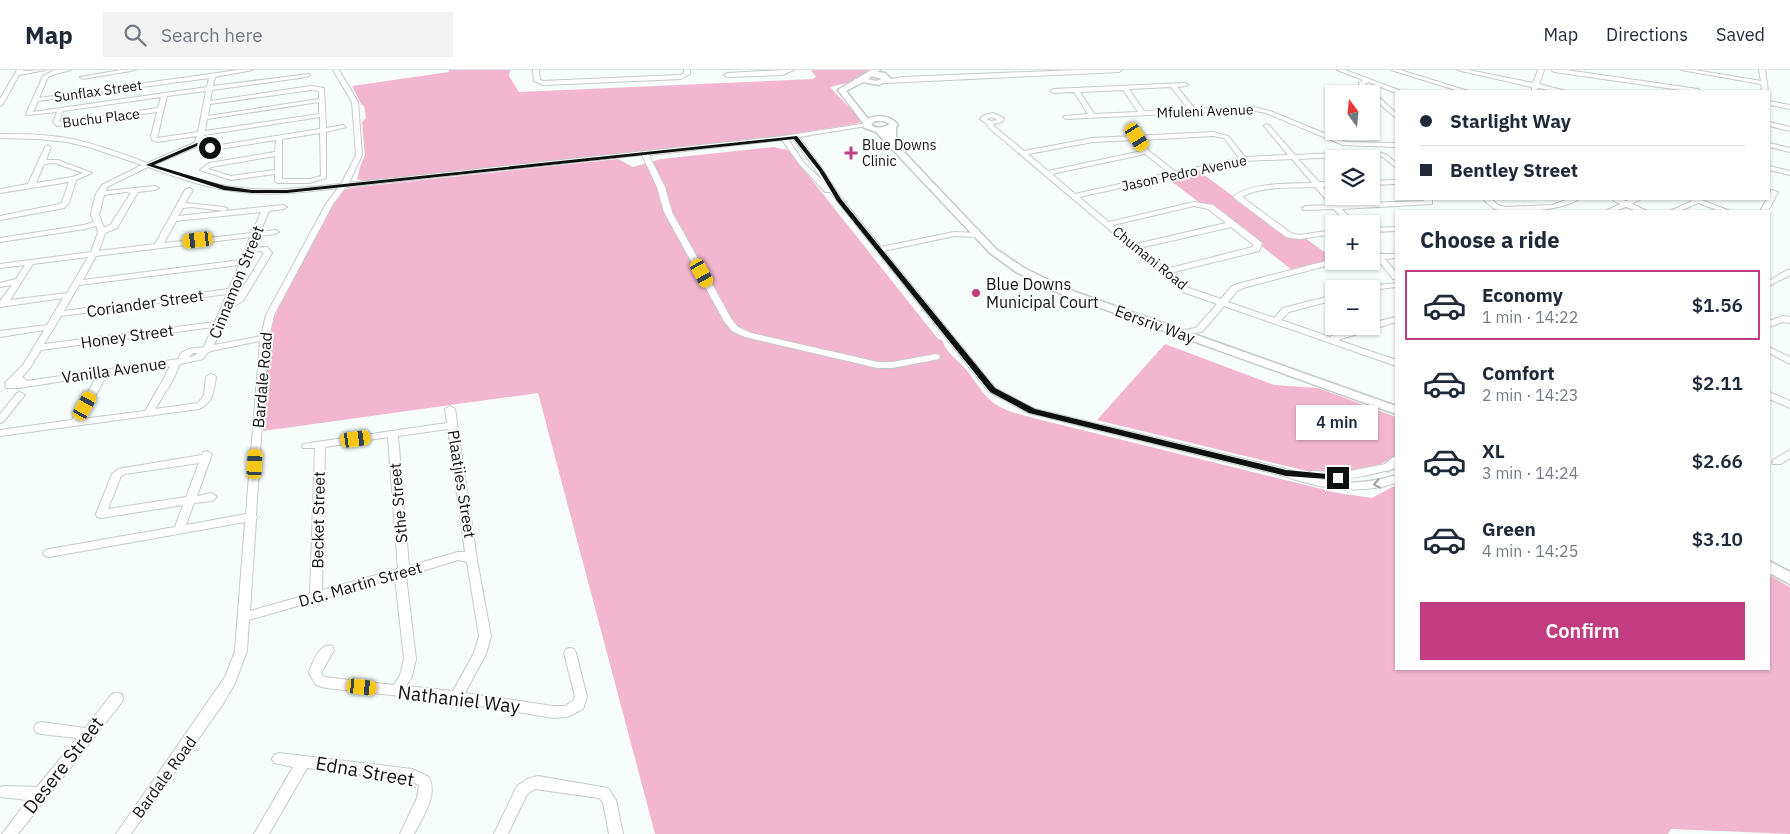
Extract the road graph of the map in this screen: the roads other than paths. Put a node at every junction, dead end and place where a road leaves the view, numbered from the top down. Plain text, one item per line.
1 (43, 70) edge
2 (68, 70) edge
3 (85, 70) edge
4 (133, 70) edge
5 (250, 70) edge
6 (336, 70) edge
7 (536, 70) edge
8 (625, 70) edge
9 (687, 70) edge
10 (791, 70) edge
11 (1118, 70) edge
12 (1340, 70) edge
13 (1394, 70) edge
14 (1460, 70) edge
15 (1541, 70) edge
16 (1554, 70) edge
17 (1684, 70) edge
18 (1762, 70) edge
19 (18, 71) edge
20 (307, 73) edge
21 (212, 75) junction
22 (727, 75) edge
23 (870, 76) edge
24 (884, 76) edge
25 (83, 77) junction
26 (1367, 80) junction
27 (622, 82) junction
28 (1764, 83) junction
29 (1185, 85) dead end
30 (1173, 86) junction
31 (1125, 88) junction
32 (209, 89) junction
33 (306, 89) junction
34 (1534, 89) edge
35 (1674, 89) edge
36 (1076, 90) junction
37 (1395, 90) edge
38 (1462, 90) edge
39 (1548, 90) edge
40 (1765, 90) edge
41 (1053, 91) dead end
42 (75, 94) junction
43 (164, 96) junction
44 (34, 100) junction
45 (322, 100) junction
46 (207, 103) junction
47 (1770, 103) edge
48 (0, 104) edge
49 (856, 107) junction
50 (1388, 108) junction
51 (1395, 108) edge
52 (1790, 108) edge
53 (160, 110) junction
54 (1193, 110) junction
55 (60, 111) junction
56 (1142, 113) junction
57 (323, 115) junction
58 (1092, 115) junction
59 (1395, 115) edge
60 (1066, 116) dead end
61 (204, 118) junction
62 (884, 119) junction
63 (867, 123) junction
64 (990, 123) dead end
65 (1770, 124) edge
66 (1267, 126) dead end
67 (343, 127) dead end
68 (892, 127) junction
69 (1790, 129) edge
70 (322, 130) junction
71 (877, 130) junction
72 (201, 134) junction
73 (0, 136) edge
74 (1137, 137) junction
75 (279, 138) junction
76 (797, 139) junction
77 (786, 141) junction
78 (197, 144) junction
79 (1395, 145) edge
80 (1770, 145) edge
81 (48, 147) dead end
82 (1790, 150) edge
83 (1146, 152) junction
84 (1023, 153) junction
85 (278, 154) junction
86 (646, 156) junction
87 (1294, 157) junction
88 (1243, 159) junction
89 (41, 162) junction
90 (153, 163) junction
91 (1395, 165) edge
92 (1770, 168) edge
93 (821, 171) junction
94 (277, 172) junction
95 (811, 173) junction
96 (1047, 173) junction
97 (1790, 173) edge
98 (1175, 174) junction
99 (73, 179) junction
100 (1395, 182) edge
101 (1380, 183) edge
102 (344, 185) junction
103 (1318, 185) junction
104 (1325, 185) edge
105 (31, 186) junction
106 (155, 188) dead end
107 (319, 188) junction
108 (132, 190) junction
109 (189, 190) dead end
110 (0, 191) edge
111 (100, 194) junction
112 (835, 195) junction
113 (1075, 196) junction
114 (1429, 200) edge
115 (1488, 200) edge
116 (1572, 200) edge
117 (1616, 200) edge
118 (1636, 200) edge
119 (1695, 200) edge
120 (1769, 200) edge
121 (330, 204) junction
122 (1626, 204) junction
123 (180, 206) junction
124 (283, 207) dead end
125 (1337, 207) junction
126 (1306, 208) dead end
127 (266, 209) junction
128 (1611, 210) edge
129 (1641, 210) edge
130 (1676, 210) edge
131 (1723, 210) edge
132 (1765, 210) dead end
133 (226, 213) junction
134 (1344, 215) edge
135 (0, 218) edge
136 (173, 219) junction
137 (98, 223) junction
138 (966, 224) junction
139 (1108, 224) junction
140 (1232, 224) junction
141 (1395, 229) edge
142 (1380, 230) edge
143 (102, 232) junction
144 (275, 232) dead end
145 (1325, 233) edge
146 (255, 234) junction
147 (954, 234) junction
148 (976, 235) junction
149 (0, 240) edge
150 (159, 245) junction
151 (1135, 247) junction
152 (248, 250) junction
153 (879, 250) junction
154 (94, 254) junction
155 (1395, 256) edge
156 (1380, 257) edge
157 (31, 262) junction
158 (243, 262) junction
159 (1380, 262) edge
160 (1325, 263) edge
161 (0, 266) edge
162 (1164, 272) junction
163 (1790, 272) edge
164 (1395, 276) edge
165 (19, 281) junction
166 (77, 283) junction
167 (1770, 283) edge
168 (0, 285) edge
169 (1395, 285) edge
170 (1380, 287) edge
171 (231, 291) junction
172 (70, 295) junction
173 (1325, 299) edge
174 (1222, 303) junction
175 (2, 304) edge
176 (224, 308) junction
177 (58, 314) junction
178 (1395, 319) edge
179 (1276, 320) junction
180 (1790, 320) edge
181 (1380, 323) edge
182 (218, 324) junction
183 (1770, 324) edge
184 (50, 327) junction
185 (1199, 330) junction
186 (1187, 332) junction
187 (0, 334) edge
188 (1341, 335) edge
189 (264, 338) junction
190 (1206, 339) junction
191 (1331, 341) junction
192 (37, 348) junction
193 (205, 351) junction
194 (1770, 351) edge
195 (936, 357) dead end
196 (180, 361) junction
197 (1790, 361) edge
198 (1395, 363) edge
199 (104, 372) junction
200 (211, 377) dead end
201 (13, 385) edge
202 (1770, 395) edge
203 (1790, 405) edge
204 (1395, 406) edge
205 (450, 409) dead end
206 (1395, 411) edge
207 (148, 413) junction
208 (0, 420) edge
209 (75, 423) junction
210 (452, 425) junction
211 (0, 433) edge
212 (393, 434) junction
213 (320, 444) junction
214 (307, 446) dead end
215 (1789, 454) edge
216 (1777, 462) dead end
217 (1394, 464) edge
218 (1286, 473) junction
219 (1395, 479) edge
220 (212, 497) dead end
221 (190, 500) junction
222 (252, 517) junction
223 (179, 530) junction
224 (49, 553) dead end
225 (473, 560) junction
226 (1770, 567) edge
227 (402, 572) junction
228 (1790, 579) edge
229 (316, 596) junction
230 (244, 617) junction
231 (328, 650) dead end
232 (570, 653) dead end
233 (397, 691) junction
234 (456, 697) junction
235 (116, 698) dead end
236 (41, 728) dead end
237 (88, 734) junction
238 (279, 759) dead end
239 (304, 761) junction
240 (4, 792) dead end
241 (40, 794) junction
242 (13, 834) edge
243 (123, 834) edge
244 (261, 834) edge
245 (407, 834) edge
246 (501, 834) edge
247 (616, 834) edge

1 - 19 street
2 - 44 street
3 - 25 street
4 - 25 street
5 - 21 street, Sunflax Street
6 - 102 street, Bardale Road
7 - 27 street
8 - 27 street
9 - 27 street
10 - 22 street
11 - 24 street
12 - 26 street
13 - 38 street
14 - 34 street
15 - 34 street
16 - 35 street
17 - 28 street
18 - 28 street
19 - 48 street
20 - 32 street
20 - 33 street
21 - 32 street
21 - 42 street, Sunflax Street
23 - 24 main road
23 - 49 main road
25 - 42 street
26 - 37 street
26 - 50 street
28 - 40 street
29 - 30 street
30 - 31 street
30 - 54 street
31 - 36 street
31 - 56 street
32 - 43 street
32 - 46 street
33 - 45 street
33 - 46 street
34 - 39 street
36 - 41 street
36 - 58 street
42 - 44 street, Sunflax Street
43 - 53 street
43 - 55 street
44 - 55 street
45 - 57 street
45 - 61 street
46 - 61 street
47 - 52 street
49 - 62 main road
49 - 63 main road
50 - 51 street
50 - 59 street
53 - 55 street, Buchu Place
53 - 72 street
54 - 56 street, Mfuleni Avenue
54 - 79 street, Mfuleni Avenue
56 - 58 street, Mfuleni Avenue
57 - 70 street
57 - 72 street
58 - 60 street, Mfuleni Avenue
61 - 72 street
62 - 63 main road
62 - 68 main road
63 - 71 main road, Eersriv Way
63 - 76 street
64 - 84 street, Chumani Road
65 - 69 street
66 - 87 street
67 - 70 street
68 - 71 main road
68 - 186 main road, Eersriv Way
70 - 75 street
70 - 94 street
71 - 76 street
71 - 138 main road, Eersriv Way
72 - 78 street
73 - 90 street
74 - 83 street
74 - 84 street
74 - 88 street
75 - 78 street
75 - 85 street
76 - 77 street
76 - 93 street
77 - 86 street
77 - 95 street
78 - 90 street
80 - 82 street
81 - 89 street
83 - 96 street
83 - 98 street
84 - 96 street, Chumani Road
85 - 94 street
85 - 94 street
86 - 102 street
86 - 195 street
87 - 88 street, Jason Pedro Avenue
87 - 91 street, Jason Pedro Avenue
87 - 103 street
88 - 98 street, Jason Pedro Avenue
89 - 99 street
89 - 105 street
90 - 107 street
90 - 111 street
92 - 97 street
93 - 95 street
93 - 112 street
95 - 112 street
96 - 113 street, Chumani Road
98 - 113 street, Jason Pedro Avenue
99 - 105 street
99 - 135 street
100 - 101 street
102 - 107 street
102 - 121 street, Bardale Road
103 - 104 street
103 - 125 street
103 - 145 street
105 - 110 street
106 - 108 street
107 - 121 street
108 - 111 street
108 - 143 street
109 - 123 street
111 - 137 street
112 - 153 street
113 - 139 street, Chumani Road
114 - 125 street
115 - 116 street
117 - 122 street
118 - 122 street
119 - 130 street
119 - 131 street
120 - 132 street
121 - 189 street, Bardale Road
122 - 128 street
122 - 129 street
123 - 133 street
123 - 136 street
124 - 127 street
125 - 126 street
125 - 134 street
127 - 133 street
127 - 146 street, Cinnamon Street
133 - 136 street
136 - 150 street
137 - 143 street
137 - 149 street
138 - 147 street
138 - 148 main road, Eersriv Way
139 - 140 street
139 - 151 street, Chumani Road
140 - 151 street
140 - 162 street
141 - 142 street
143 - 154 street
144 - 146 street
146 - 150 street
146 - 152 street, Cinnamon Street
147 - 148 street
147 - 153 street
148 - 206 main road, Eersriv Way
150 - 154 street
151 - 162 street, Chumani Road
152 - 158 street, Cinnamon Street
152 - 176 street
153 - 218 street
154 - 157 street
154 - 166 street
155 - 156 street
157 - 161 street
157 - 165 street
158 - 166 street
158 - 171 street, Cinnamon Street
159 - 164 street
160 - 174 street
162 - 174 street, Chumani Road
163 - 167 street
165 - 168 street
165 - 175 street
166 - 172 street
169 - 170 street
171 - 176 street, Cinnamon Street
171 - 177 street, Coriander Street
172 - 175 street
172 - 177 street
173 - 179 street
174 - 179 street, Chumani Road
174 - 185 street
176 - 182 street, Cinnamon Street
177 - 184 street
178 - 181 street
179 - 191 street, Chumani Road
180 - 183 street
182 - 192 street, Honey Street
182 - 193 street, Cinnamon Street
184 - 187 street
184 - 192 street
185 - 186 street
185 - 190 street
186 - 190 main road, Eersriv Way
188 - 191 street
189 - 193 street
189 - 222 street, Bardale Road
190 - 204 main road, Eersriv Way
191 - 198 street, Chumani Road
192 - 201 street
193 - 196 street, Vanilla Avenue
194 - 197 street
196 - 199 street, Vanilla Avenue
196 - 207 street
199 - 201 street, Vanilla Avenue
199 - 209 street
200 - 207 street
201 - 208 street
202 - 203 street
205 - 210 street, Plaatjies Street
207 - 209 street
209 - 211 street
210 - 212 street
210 - 225 street, Plaatjies Street
212 - 213 street
212 - 227 street, Sthe Street
213 - 214 street
213 - 229 street, Becket Street
215 - 216 street
217 - 218 street
219 -> 218 street
220 - 221 street
221 - 221 street
221 - 223 street
222 - 223 street
222 - 230 street, Bardale Road
223 - 224 street
225 - 227 street, D.G. Martin Street
225 - 234 street, Plaatjies Street
226 - 228 main road
227 - 229 street, D.G. Martin Street
227 - 233 street, Sthe Street
229 - 230 street, D.G. Martin Street
230 - 243 street, Bardale Road
231 - 233 street, Nathaniel Way
232 - 234 street, Nathaniel Way
233 - 234 street, Nathaniel Way
235 - 237 street, Desere Street
236 - 237 street
237 - 241 street, Desere Street
238 - 239 street, Edna Street
239 - 244 street
239 - 245 street, Edna Street
240 - 241 street
241 - 242 street, Desere Street
246 - 247 street

